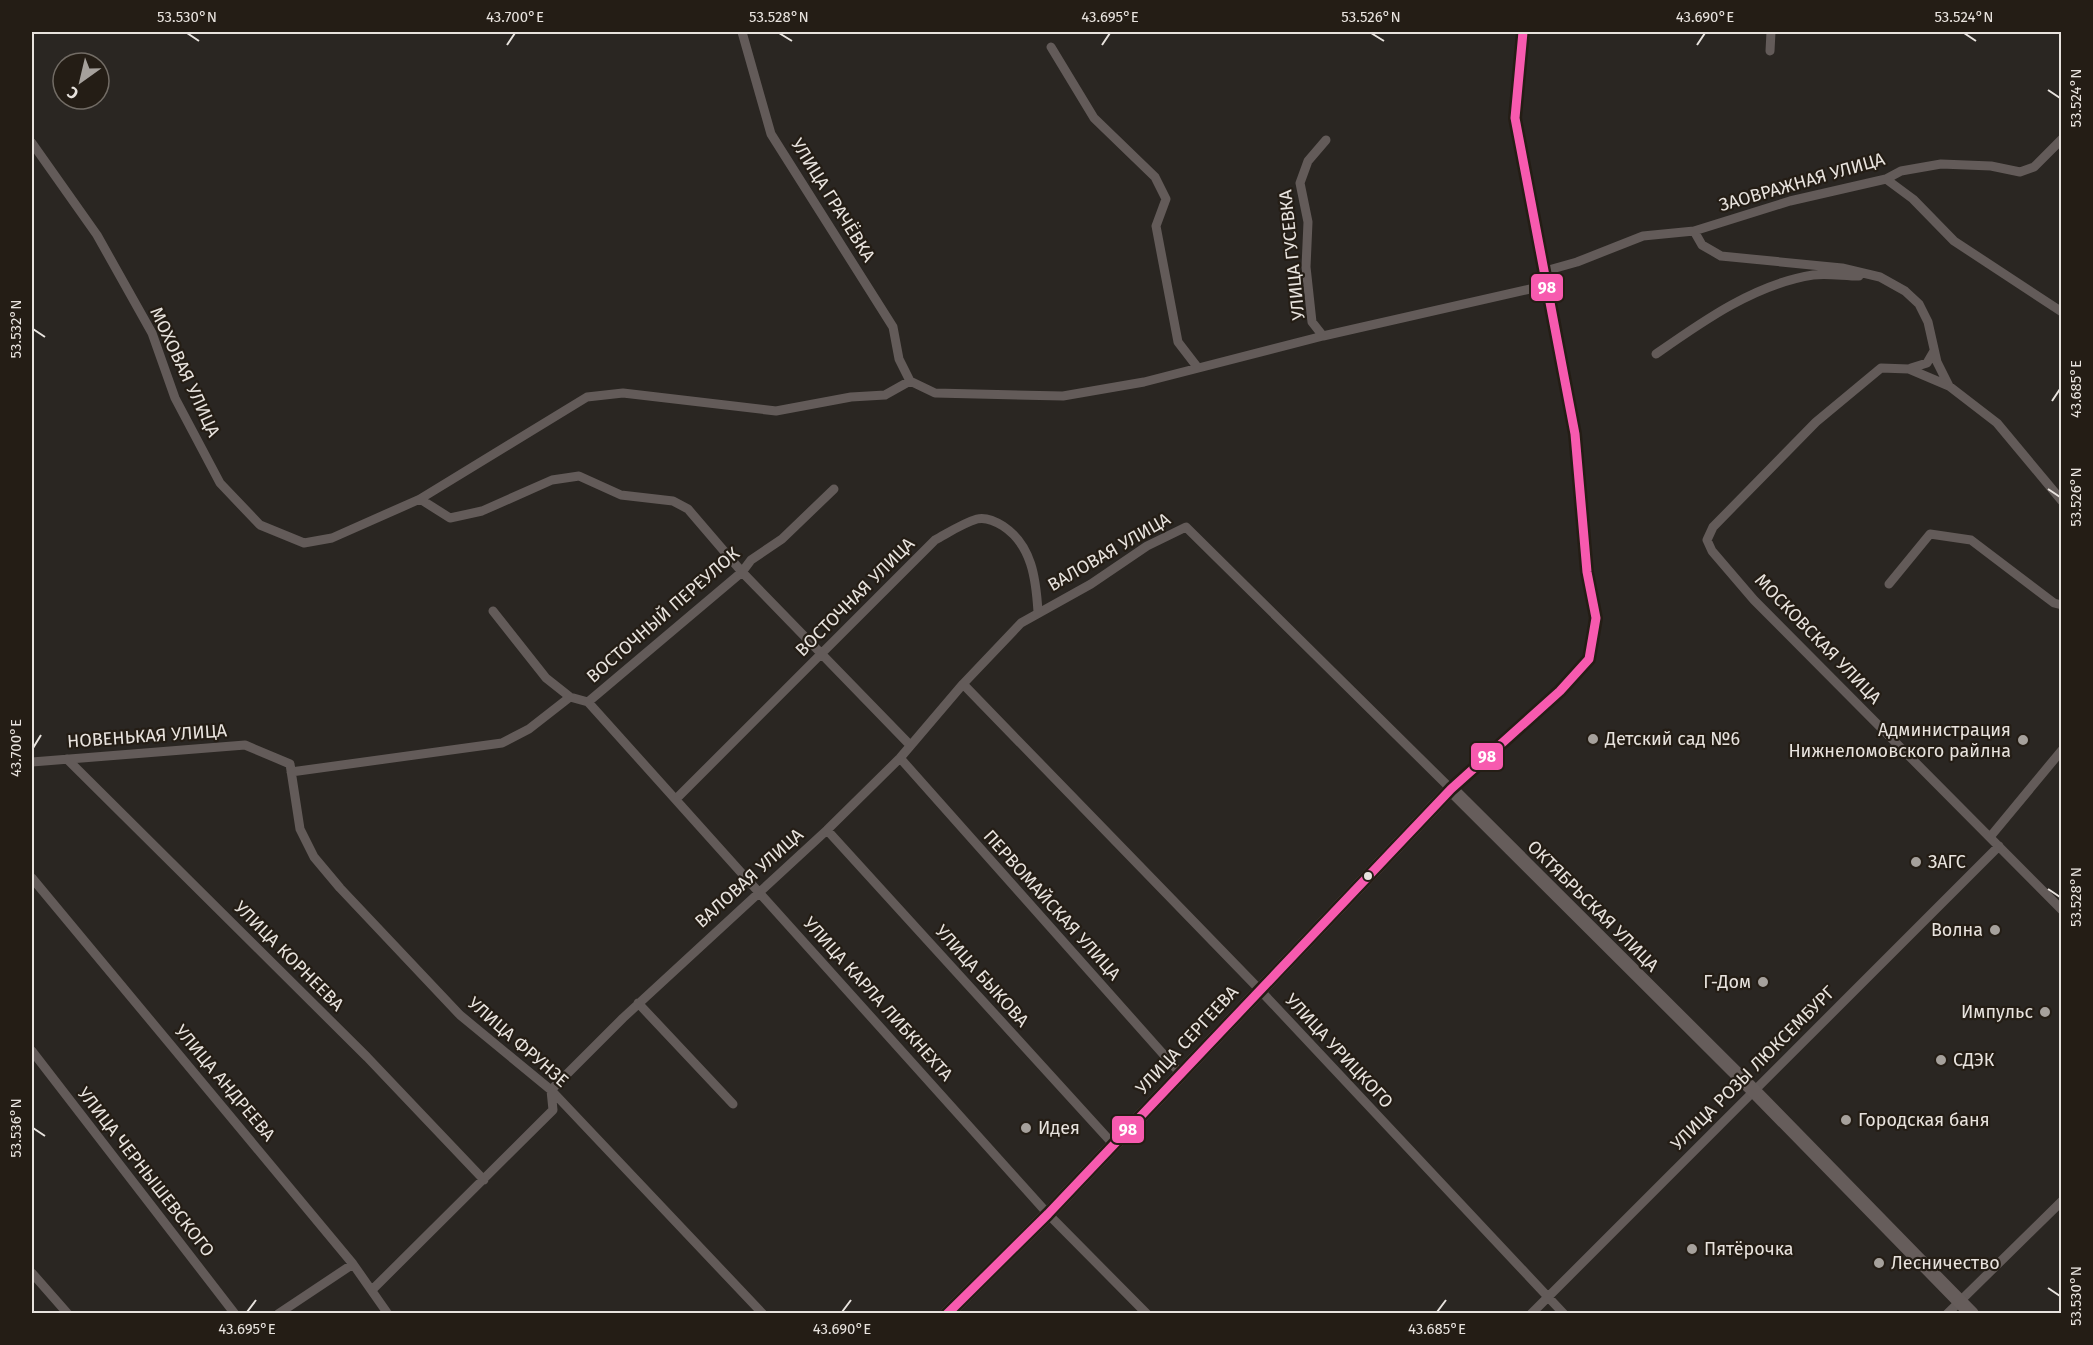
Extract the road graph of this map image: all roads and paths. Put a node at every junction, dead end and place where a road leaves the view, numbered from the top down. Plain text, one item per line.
1 (742, 32) edge
2 (1523, 32) edge
3 (1771, 32) edge
4 (1051, 47) dead end
5 (1770, 51) dead end
6 (2061, 139) edge
7 (1326, 140) dead end
8 (32, 142) edge
9 (1886, 178) junction
10 (1694, 231) junction
11 (1545, 271) junction
12 (1880, 277) junction
13 (1548, 285) junction
14 (2061, 312) edge
15 (1323, 336) junction
16 (1934, 350) junction
17 (1656, 354) dead end
18 (1198, 368) junction
19 (1909, 369) junction
20 (910, 381) junction
21 (1949, 386) junction
22 (834, 489) dead end
23 (420, 499) junction
24 (2061, 501) edge
25 (1186, 527) joint
26 (742, 572) junction
27 (1889, 584) dead end
28 (2061, 605) edge
29 (493, 611) dead end
30 (1038, 612) junction
31 (821, 654) junction
32 (963, 684) junction
33 (570, 697) junction
34 (588, 702) junction
35 (910, 745) junction
36 (2061, 750) edge
37 (900, 758) junction
38 (67, 759) junction
39 (32, 762) edge
40 (291, 772) junction
41 (1451, 789) junction
42 (676, 799) junction
43 (827, 830) junction
44 (1990, 837) junction
45 (1999, 846) junction
46 (32, 878) edge
47 (760, 891) junction
48 (2061, 910) edge
49 (1259, 989) junction
50 (638, 1003) junction
51 (32, 1051) edge
52 (1180, 1073) junction
53 (551, 1090) junction
54 (1753, 1090) junction
55 (733, 1104) dead end
56 (1113, 1144) junction
57 (484, 1180) junction
58 (2061, 1201) edge
59 (1048, 1215) junction
60 (353, 1264) junction
61 (32, 1273) edge
62 (372, 1290) junction
63 (1548, 1296) junction
64 (1960, 1301) junction
65 (951, 1312) edge
66 (68, 1314) edge
67 (235, 1314) edge
68 (278, 1314) edge
69 (388, 1314) edge
70 (763, 1314) edge
71 (1147, 1314) edge
72 (1531, 1314) edge
73 (1564, 1314) edge
74 (1947, 1314) edge
75 (1972, 1314) edge

1 - 20 street, УЛИЦА ГРАЧЁВКА
2 - 11 street
3 - 5 street
4 - 18 street
6 - 9 street, ЗАОВРАЖНАЯ УЛИЦА
7 - 15 street, УЛИЦА ГУСЕВКА
8 - 23 street, МОХОВАЯ УЛИЦА
9 - 10 street, ЗАОВРАЖНАЯ УЛИЦА
9 - 14 street
10 - 11 street, ЗАОВРАЖНАЯ УЛИЦА
10 - 12 street
11 - 13 street
12 - 16 street
12 - 17 street
13 - 15 street
13 - 41 street
15 - 18 street
16 - 19 street
16 - 21 street
18 - 20 street
19 - 21 street
19 - 44 street, МОСКОВСКАЯ УЛИЦА
20 - 23 street, МОХОВАЯ УЛИЦА
21 - 24 street
22 - 26 street, ВОСТОЧНЫЙ ПЕРЕУЛОК
23 - 26 street
25 - 30 street, ВАЛОВАЯ УЛИЦА
25 - 41 street, ОКТЯБРЬСКАЯ УЛИЦА
26 - 31 street
26 - 34 street, ВОСТОЧНЫЙ ПЕРЕУЛОК
27 - 28 street
29 - 33 street
30 - 31 street, ВОСТОЧНАЯ УЛИЦА
30 - 32 street, ВАЛОВАЯ УЛИЦА
31 - 35 street
31 - 42 street, ВОСТОЧНАЯ УЛИЦА
32 - 35 street, ВАЛОВАЯ УЛИЦА
32 - 49 street, УЛИЦА УРИЦКОГО
33 - 34 street, ВОСТОЧНЫЙ ПЕРЕУЛОК
33 - 40 street, ВОСТОЧНЫЙ ПЕРЕУЛОК
34 - 42 street, УЛИЦА КАРЛА ЛИБКНЕХТА
35 - 37 street, ВАЛОВАЯ УЛИЦА
36 - 44 street
37 - 43 street, ВАЛОВАЯ УЛИЦА
37 - 52 street, ПЕРВОМАЙСКАЯ УЛИЦА
38 - 39 street, НОВЕНЬКАЯ УЛИЦА
38 - 40 street, НОВЕНЬКАЯ УЛИЦА
38 - 57 street, УЛИЦА КОРНЕЕВА
40 - 53 street, УЛИЦА ФРУНЗЕ
41 - 49 main road, УЛИЦА СЕРГЕЕВА
41 - 54 main road, ОКТЯБРЬСКАЯ УЛИЦА
42 - 47 street, УЛИЦА КАРЛА ЛИБКНЕХТА
43 - 47 street, ВАЛОВАЯ УЛИЦА
43 - 56 street, УЛИЦА БЫКОВА
44 - 45 street, МОСКОВСКАЯ УЛИЦА
45 - 48 street, МОСКОВСКАЯ УЛИЦА
45 - 54 street, УЛИЦА РОЗЫ ЛЮКСЕМБУРГ
46 - 60 street, УЛИЦА АНДРЕЕВА
47 - 50 street, ВАЛОВАЯ УЛИЦА
47 - 59 street, УЛИЦА КАРЛА ЛИБКНЕХТА
49 - 52 main road, УЛИЦА СЕРГЕЕВА
49 - 63 street, УЛИЦА УРИЦКОГО
50 - 53 street, ВАЛОВАЯ УЛИЦА
50 - 55 street
51 - 67 street, УЛИЦА ЧЕРНЫШЕВСКОГО
52 - 56 main road, УЛИЦА СЕРГЕЕВА
53 - 57 street
53 - 70 street, УЛИЦА ФРУНЗЕ
54 - 63 street, УЛИЦА РОЗЫ ЛЮКСЕМБУРГ
54 - 64 main road, ОКТЯБРЬСКАЯ УЛИЦА
56 - 59 main road, УЛИЦА СЕРГЕЕВА
57 - 62 street
58 - 64 street
59 - 65 main road, УЛИЦА СЕРГЕЕВА
59 - 71 street, УЛИЦА КАРЛА ЛИБКНЕХТА
60 - 62 street, УЛИЦА АНДРЕЕВА
60 - 68 street
61 - 66 street
62 - 69 street, УЛИЦА АНДРЕЕВА
63 - 72 street, УЛИЦА РОЗЫ ЛЮКСЕМБУРГ
63 - 73 street, УЛИЦА УРИЦКОГО
64 - 74 street
64 - 75 main road, ОКТЯБРЬСКАЯ УЛИЦА

